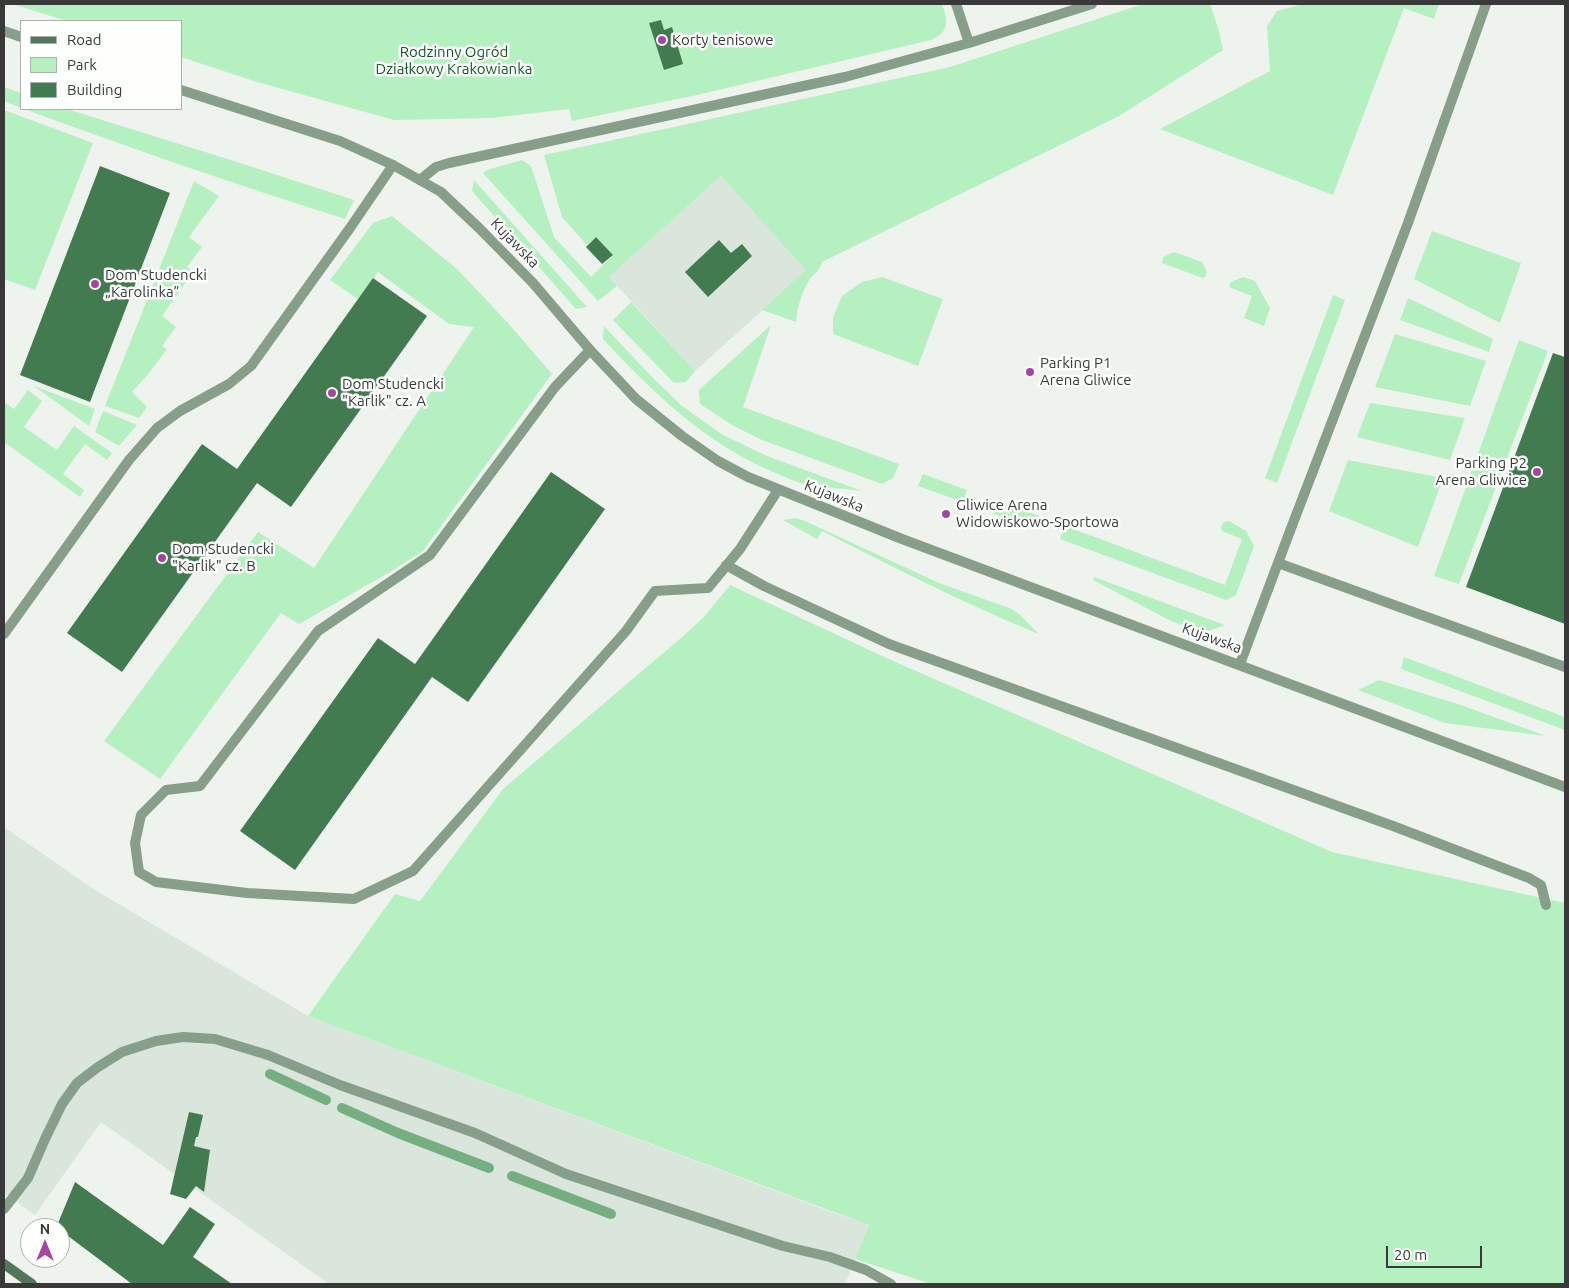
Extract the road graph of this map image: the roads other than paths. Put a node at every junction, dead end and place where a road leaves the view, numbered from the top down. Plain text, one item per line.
1 (956, 4) edge
2 (1092, 4) edge
3 (1486, 4) edge
4 (4, 31) edge
5 (20, 37) edge
6 (969, 42) junction
7 (182, 90) edge
8 (393, 165) junction
9 (420, 180) junction
10 (590, 350) junction
11 (778, 490) junction
12 (1278, 563) junction
13 (726, 565) junction
14 (4, 634) edge
15 (1240, 664) junction
16 (1565, 667) edge
17 (1565, 787) edge
18 (1546, 905) dead end
19 (4, 1209) edge
20 (4, 1264) edge
21 (32, 1284) edge
22 (891, 1284) edge

1 - 6 street
2 - 6 street
3 - 12 street
4 - 5 street
6 - 9 street
7 - 8 street, Kujawska
8 - 9 street, Kujawska
8 - 14 street
9 - 10 street, Kujawska
10 - 11 street, Kujawska
10 - 13 street
11 - 13 street
11 - 15 street, Kujawska
12 - 15 street
12 - 16 street
13 - 18 street
15 - 17 street, Kujawska
19 - 22 street
20 - 21 main road

